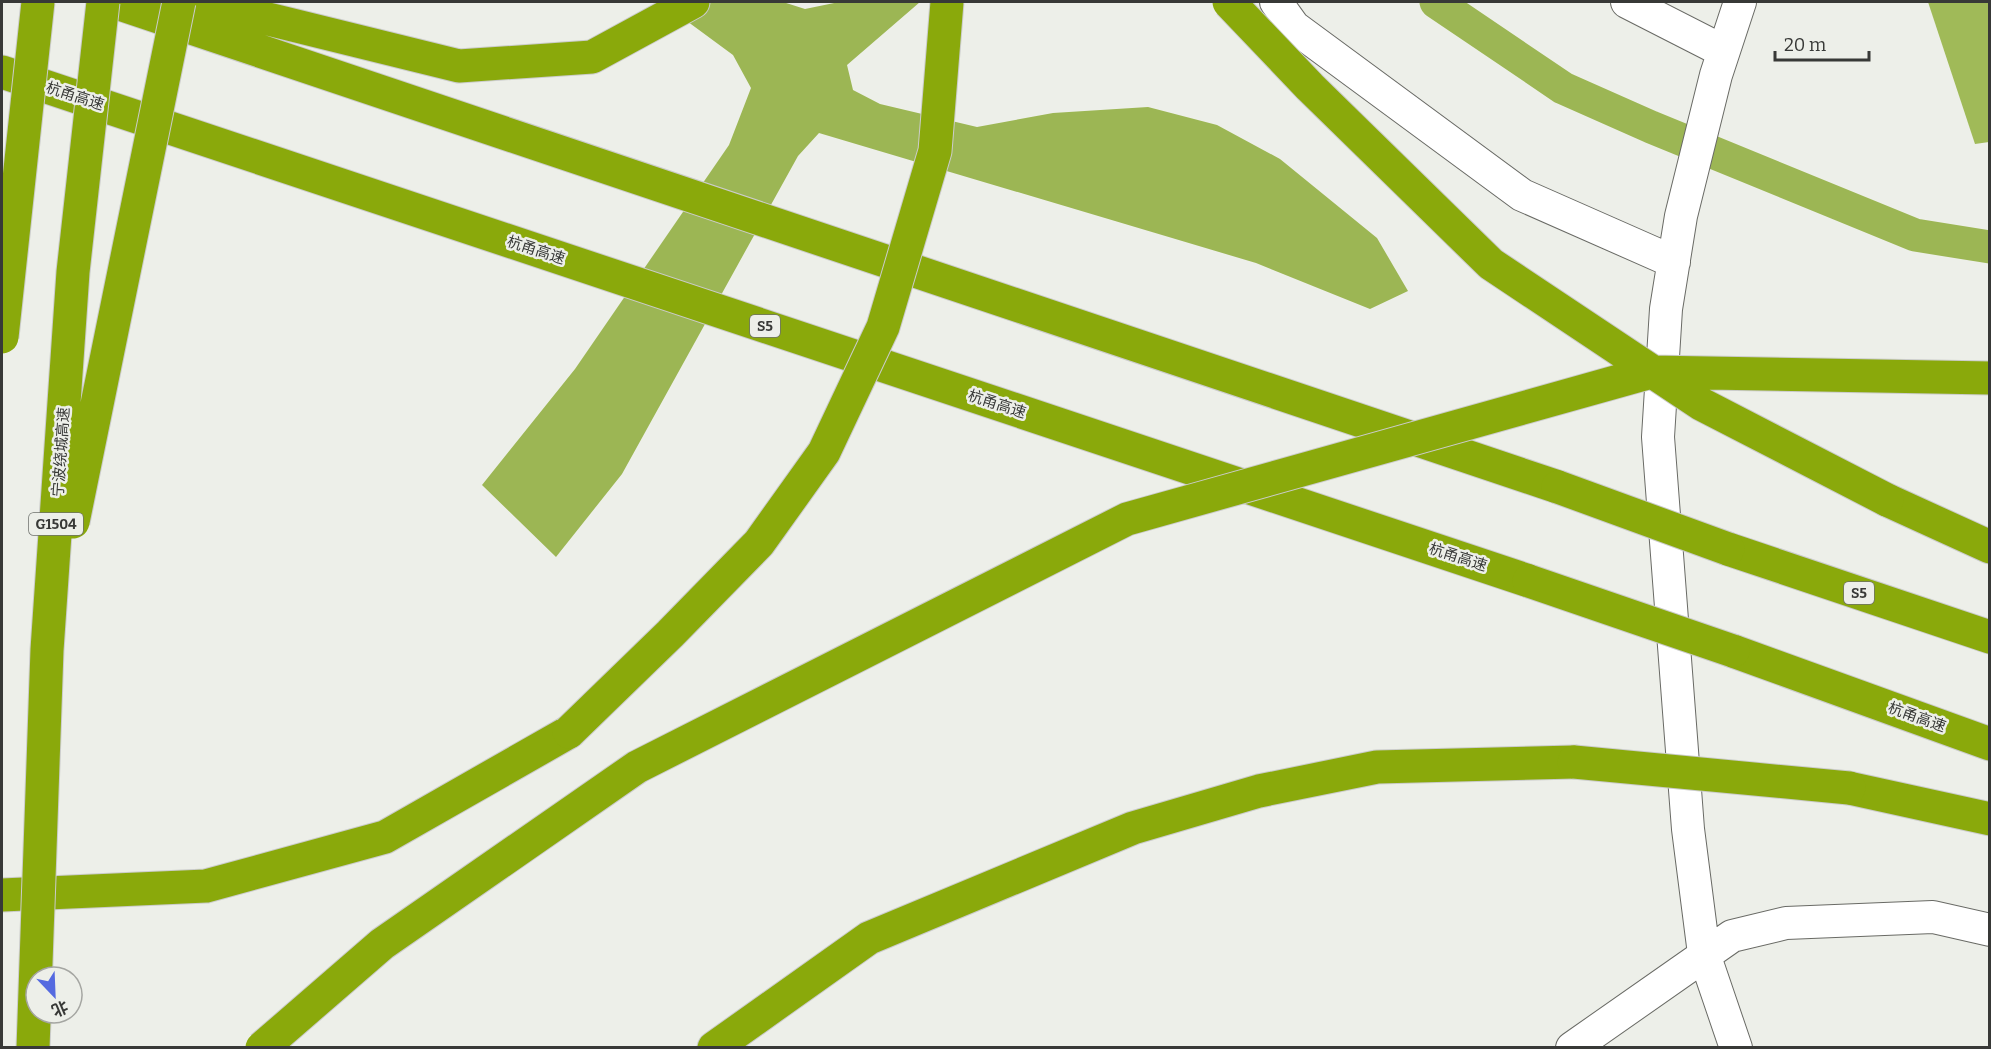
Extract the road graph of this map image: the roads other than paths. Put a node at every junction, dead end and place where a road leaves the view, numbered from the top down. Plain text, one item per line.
1 (38, 2) edge
2 (103, 2) edge
3 (114, 2) edge
4 (179, 2) edge
5 (200, 2) edge
6 (693, 2) edge
7 (947, 2) edge
8 (1229, 2) edge
9 (1276, 2) edge
10 (1627, 2) edge
11 (1740, 2) edge
12 (1719, 63) junction
13 (2, 72) edge
14 (1674, 262) junction
15 (2, 337) edge
16 (1989, 378) edge
17 (1989, 547) edge
18 (1989, 637) edge
19 (47, 650) junction
20 (1989, 744) edge
21 (1989, 819) edge
22 (2, 895) edge
23 (1989, 930) edge
24 (1704, 954) junction
25 (33, 1047) edge
26 (262, 1047) edge
27 (714, 1047) edge
28 (1572, 1047) edge
29 (1736, 1047) edge

1 - 15 highway, bridge
2 - 19 highway, 宁波绕城高速 / G1504, bridge
3 - 18 highway, S5, bridge
4 - 19 highway, bridge
5 - 6 highway
7 - 22 highway, bridge
8 - 17 highway, bridge
9 - 14 street
10 - 12 street
11 - 12 street
12 - 14 street
13 - 20 highway, 杭甬高速 / S5, bridge
14 - 24 street
16 - 26 highway, bridge
19 - 25 highway, 宁波绕城高速 / G1504, bridge
21 - 27 highway, bridge
23 - 24 street
24 - 28 street
24 - 29 street

